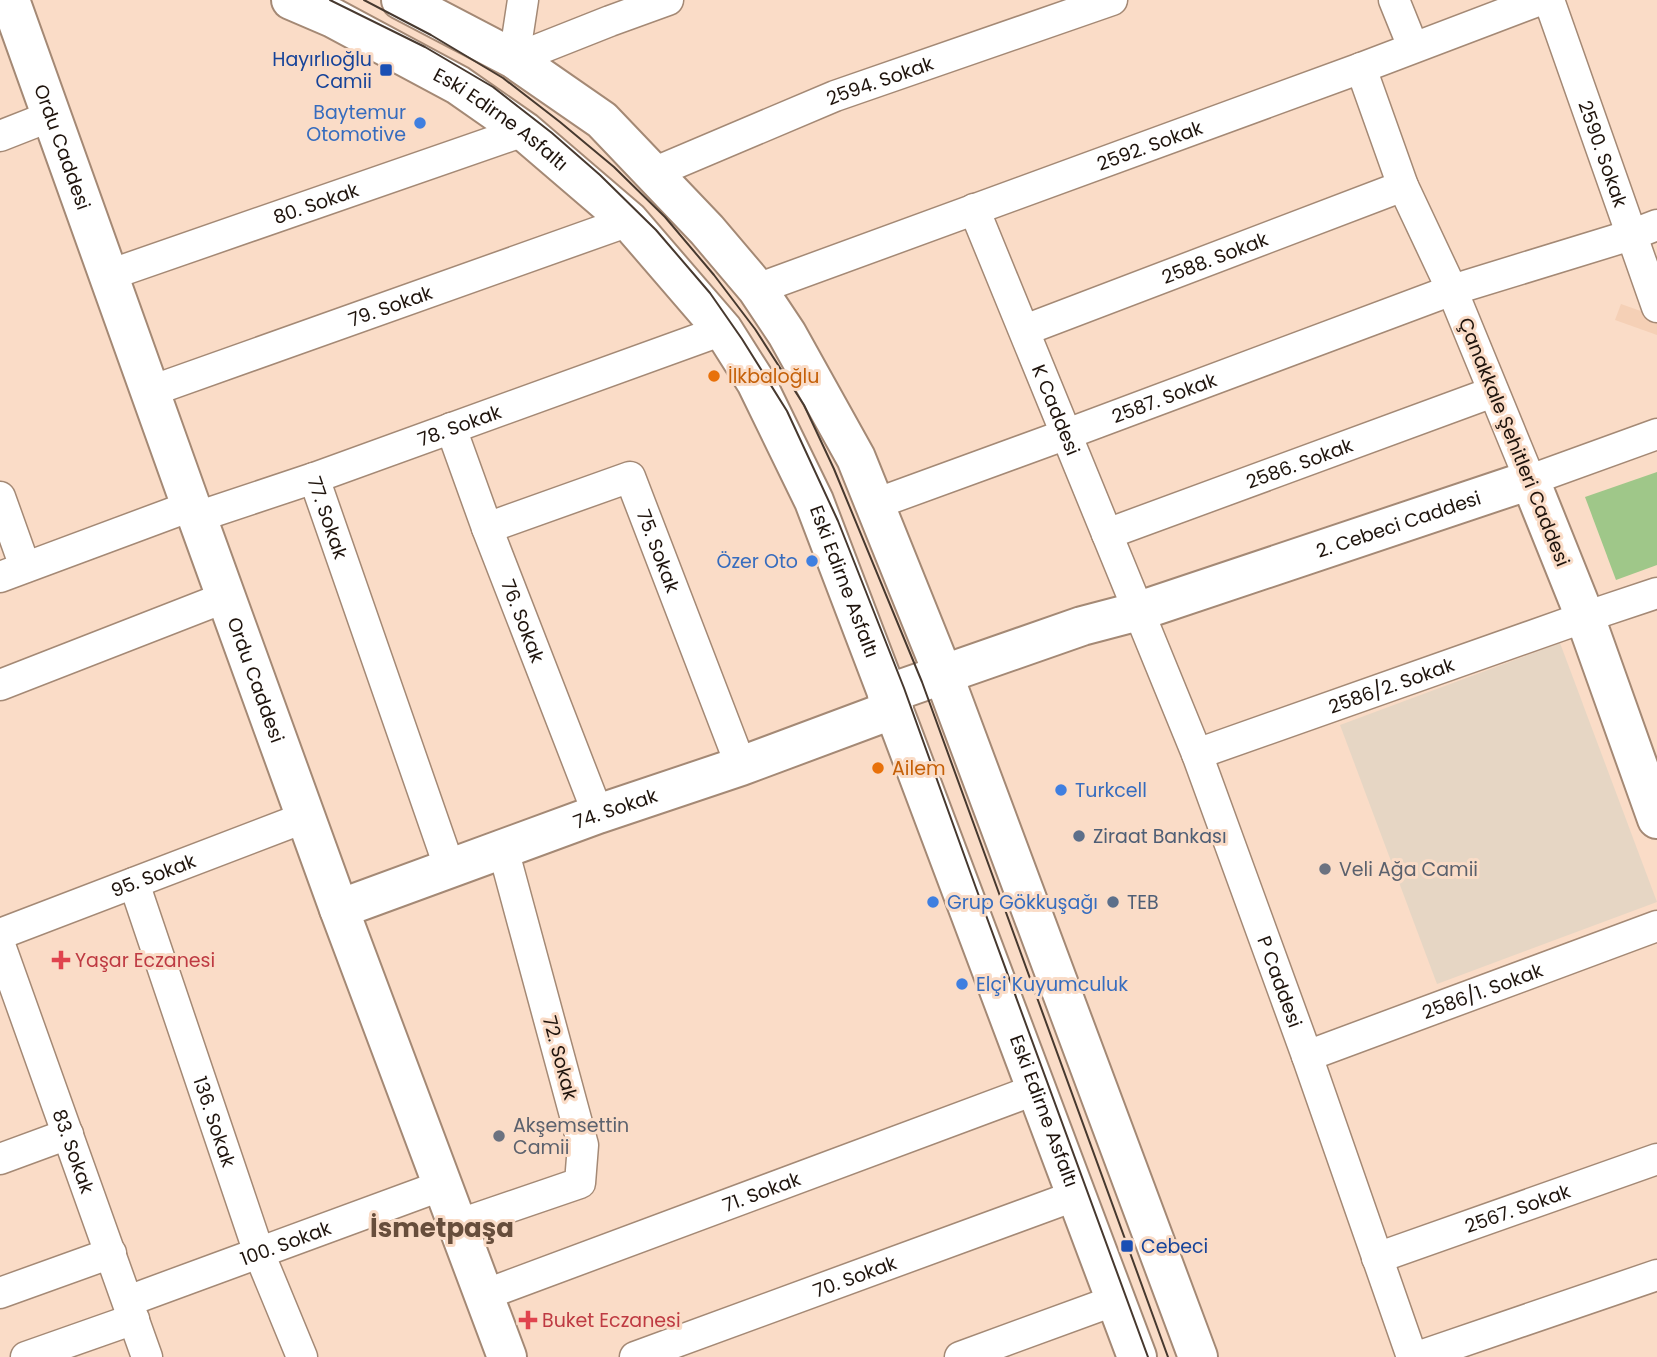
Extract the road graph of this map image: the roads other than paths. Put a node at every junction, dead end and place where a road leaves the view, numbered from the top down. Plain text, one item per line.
1 (10, 0) edge
2 (292, 0) edge
3 (401, 0) edge
4 (523, 0) edge
5 (668, 0) edge
6 (1112, 0) edge
7 (1394, 0) edge
8 (1540, 0) edge
9 (1549, 0) edge
10 (1413, 47) junction
11 (514, 59) junction
12 (1361, 68) junction
13 (51, 116) junction
14 (524, 131) junction
15 (0, 136) edge
16 (653, 173) junction
17 (1404, 186) junction
18 (974, 209) junction
19 (629, 221) junction
20 (1644, 230) edge
21 (109, 275) junction
22 (757, 289) junction
23 (1452, 290) junction
24 (1657, 307) edge
25 (723, 330) junction
26 (1024, 330) junction
27 (151, 391) junction
28 (1493, 392) junction
29 (451, 428) junction
30 (1068, 434) junction
31 (1657, 434) edge
32 (314, 478) junction
33 (1530, 480) junction
34 (0, 497) edge
35 (875, 504) junction
36 (194, 512) junction
37 (487, 528) junction
38 (1107, 534) junction
39 (13, 572) edge
40 (1657, 593) edge
41 (226, 597) junction
42 (1139, 611) junction
43 (1585, 617) junction
44 (947, 683) junction
45 (0, 685) edge
46 (890, 702) junction
47 (1197, 754) junction
48 (741, 766) junction
49 (598, 814) junction
50 (306, 817) junction
51 (1657, 819) edge
52 (503, 849) junction
53 (456, 866) junction
54 (134, 883) junction
55 (339, 909) junction
56 (1657, 926) edge
57 (0, 934) edge
58 (0, 945) edge
59 (11, 1012) edge
60 (1307, 1056) junction
61 (1037, 1090) junction
62 (68, 1134) junction
63 (0, 1158) edge
64 (1657, 1159) edge
65 (443, 1185) junction
66 (1077, 1195) junction
67 (457, 1225) junction
68 (111, 1253) junction
69 (259, 1253) junction
70 (1377, 1258) junction
71 (1657, 1275) edge
72 (0, 1293) edge
73 (484, 1295) junction
74 (1116, 1300) junction
75 (131, 1310) junction
76 (26, 1357) edge
77 (148, 1357) edge
78 (302, 1357) edge
79 (507, 1357) edge
80 (635, 1357) edge
81 (960, 1357) edge
82 (1137, 1357) edge
83 (1198, 1357) edge
84 (1415, 1357) edge

1 - 13 main road, Ordu Caddesi
2 - 14 main road, Eski Edirne Asfaltı
3 - 11 main road
4 - 11 street
5 - 11 street
6 - 16 street, 2594. Sokak
7 - 10 street
8 - 10 street, 2592. Sokak
9 - 20 street, 2590. Sokak
10 - 12 street, 2592. Sokak
11 - 16 main road
12 - 17 street, Çanakkale Şehitleri Caddesi
12 - 18 street, 2592. Sokak
13 - 15 street
13 - 21 main road, Ordu Caddesi
14 - 19 main road, Eski Edirne Asfaltı
14 - 21 street, 80. Sokak
16 - 22 main road
17 - 23 street, Çanakkale Şehitleri Caddesi
17 - 26 street, 2588. Sokak
18 - 22 street, 2592. Sokak
18 - 26 street, K Caddesi
19 - 25 main road, Eski Edirne Asfaltı
19 - 27 street, 79. Sokak
20 - 23 street, 2587. Sokak
20 - 24 street, 2590. Sokak
21 - 27 main road, Ordu Caddesi
22 - 35 main road
23 - 28 street, Çanakkale Şehitleri Caddesi
23 - 30 street, 2587. Sokak
25 - 29 street, 78. Sokak
25 - 46 main road, Eski Edirne Asfaltı
26 - 30 street, K Caddesi
27 - 36 main road, Ordu Caddesi
28 - 33 street, Çanakkale Şehitleri Caddesi
28 - 38 street, 2586. Sokak
29 - 32 street, 78. Sokak
29 - 37 street, 76. Sokak
30 - 35 street, 2587. Sokak
30 - 38 street, K Caddesi
31 - 33 street, 2. Cebeci Caddesi
32 - 36 street, 78. Sokak
32 - 53 street, 77. Sokak
33 - 42 main road, 2. Cebeci Caddesi
33 - 43 main road, Çanakkale Şehitleri Caddesi
34 - 39 street
35 - 44 main road
36 - 39 street, 78. Sokak
36 - 41 main road, Ordu Caddesi
37 - 48 street, 75. Sokak
37 - 49 street, 76. Sokak
38 - 42 street, K Caddesi
40 - 43 street, 2586/2. Sokak
41 - 45 street
41 - 50 main road, Ordu Caddesi
42 - 44 main road, 2. Cebeci Caddesi
42 - 47 street, P Caddesi
43 - 47 street, 2586/2. Sokak
43 - 51 main road, Çanakkale Şehitleri Caddesi
44 - 46 main road, 74. Sokak
44 - 83 main road
46 - 48 main road, 74. Sokak
46 - 61 main road, Eski Edirne Asfaltı
47 - 60 street, P Caddesi
48 - 49 main road, 74. Sokak
49 - 52 main road, 74. Sokak
50 - 54 street, 95. Sokak
50 - 55 main road, Ordu Caddesi
52 - 53 main road, 74. Sokak
52 - 67 street, 72. Sokak
53 - 55 main road, 74. Sokak
54 - 57 street, 95. Sokak
54 - 69 street, 136. Sokak
55 - 65 main road, Ordu Caddesi
56 - 60 street, 2586/1. Sokak
58 - 59 street, 83. Sokak
59 - 62 street, 83. Sokak
60 - 70 street, P Caddesi
61 - 66 main road, Eski Edirne Asfaltı
61 - 73 street, 71. Sokak
62 - 63 street
62 - 68 street, 83. Sokak
64 - 70 street, 2567. Sokak
65 - 67 main road, Ordu Caddesi
65 - 69 street, 100. Sokak
66 - 74 main road, Eski Edirne Asfaltı
66 - 80 street, 70. Sokak
67 - 73 main road, Ordu Caddesi
68 - 72 street
68 - 75 street, 83. Sokak
69 - 75 street, 100. Sokak
69 - 78 street, 136. Sokak
70 - 84 street, P Caddesi
71 - 84 street
73 - 79 main road, Ordu Caddesi
74 - 81 street
74 - 82 main road, Eski Edirne Asfaltı
75 - 76 street, 100. Sokak
75 - 77 street, 83. Sokak

